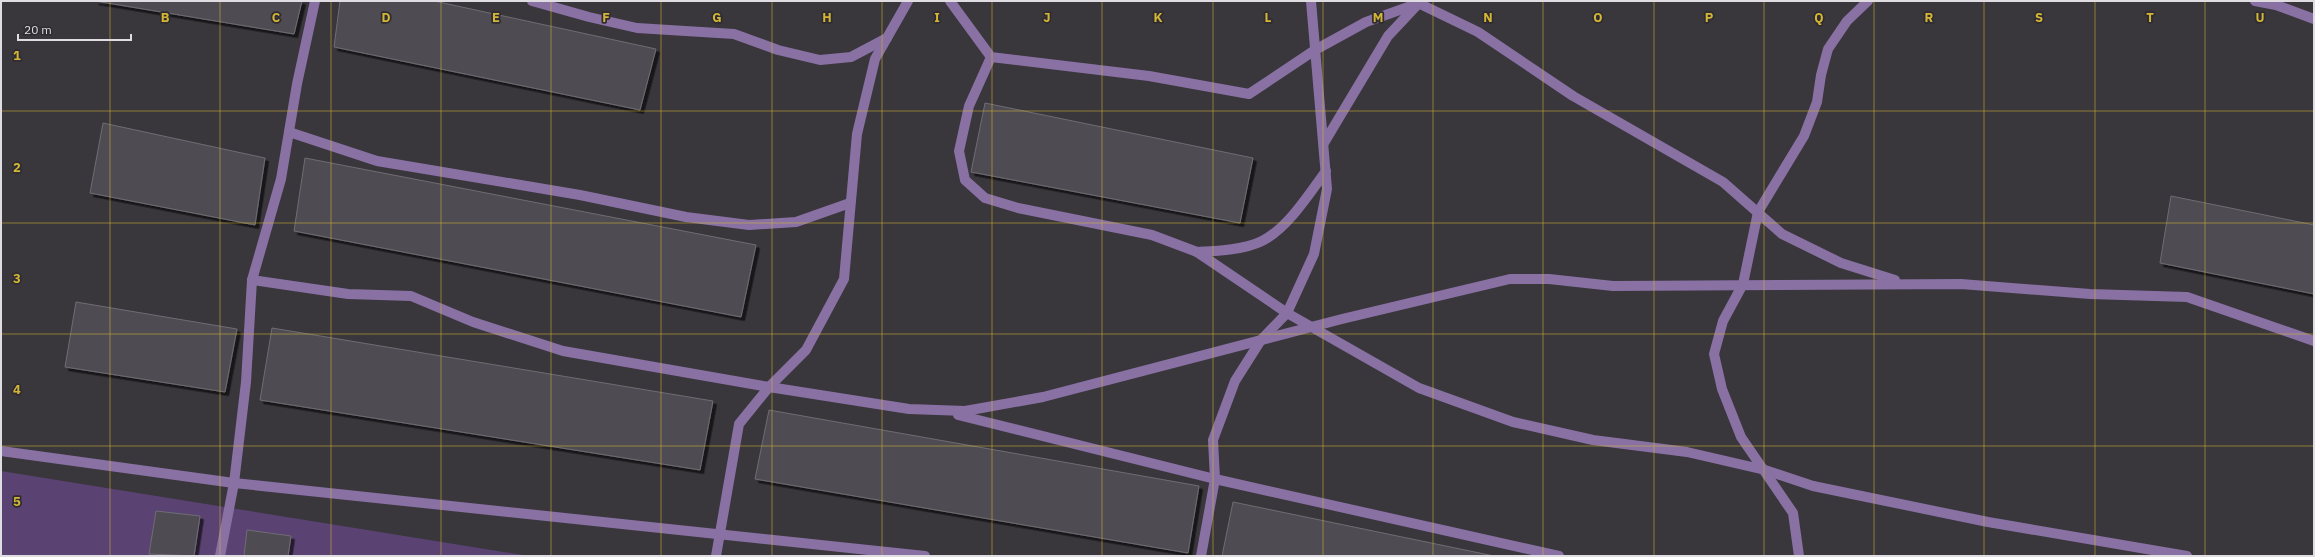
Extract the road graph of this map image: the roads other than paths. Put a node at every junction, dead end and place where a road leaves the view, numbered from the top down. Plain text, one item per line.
1 (315, 1) edge
2 (532, 1) edge
3 (908, 1) edge
4 (950, 1) edge
5 (1311, 1) edge
6 (1868, 1) edge
7 (2254, 1) edge
8 (1419, 2) edge
9 (2314, 19) edge
10 (887, 38) junction
11 (1315, 50) junction
12 (991, 57) junction
13 (289, 132) junction
14 (1324, 143) junction
15 (1326, 171) junction
16 (850, 203) junction
17 (1758, 212) junction
18 (1198, 252) junction
19 (252, 280) junction
20 (1904, 283) junction
21 (1742, 284) junction
22 (1287, 313) junction
23 (1312, 327) junction
24 (1261, 340) junction
25 (2314, 341) edge
26 (769, 387) junction
27 (939, 410) junction
28 (1, 451) edge
29 (1765, 470) junction
30 (1215, 479) junction
31 (234, 483) junction
32 (720, 534) junction
33 (220, 556) edge
34 (716, 556) edge
35 (925, 556) edge
36 (1201, 556) edge
37 (1559, 556) edge
38 (1799, 556) edge
39 (2187, 556) edge

1 - 13 street
2 - 10 street
3 - 10 street
4 - 12 street
5 - 11 street
6 - 17 street
7 - 9 street
8 - 11 street
8 - 14 street
8 - 17 street
10 - 16 street
11 - 12 street
11 - 14 street
12 - 18 street
13 - 16 street
13 - 19 street
14 - 15 street
15 - 18 street
15 - 22 street
16 - 26 street
17 - 20 street
17 - 21 street
18 - 22 street
19 - 26 street
19 - 31 street
20 - 21 street
20 - 25 street
21 - 23 street
21 - 29 street
22 - 23 street
22 - 24 street
23 - 24 street
23 - 29 street
24 - 27 street
24 - 30 street
26 - 27 street
26 - 32 street
27 - 30 street
28 - 31 street
29 - 38 street
29 - 39 street
30 - 36 street
30 - 37 street
31 - 32 street
31 - 33 street
32 - 34 street
32 - 35 street

